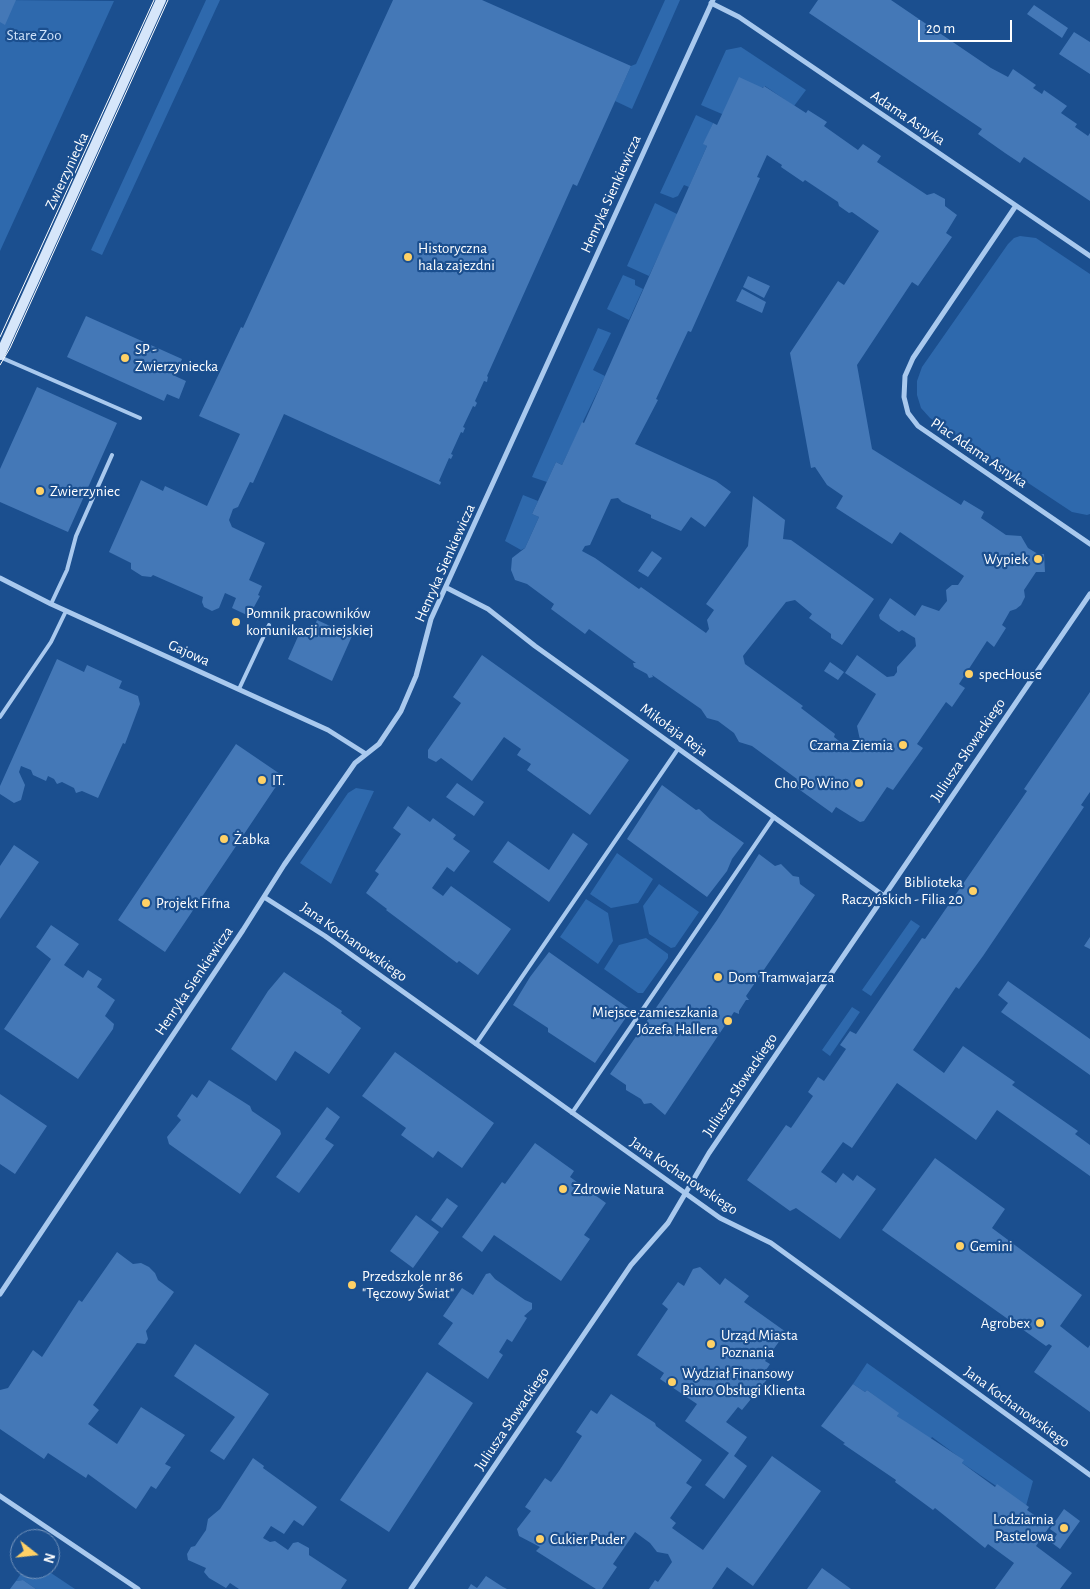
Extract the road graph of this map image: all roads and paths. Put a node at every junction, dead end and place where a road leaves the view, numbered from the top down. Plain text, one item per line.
1 (159, 1) edge
2 (712, 2) edge
3 (1015, 207) junction
4 (1090, 256) edge
5 (0, 356) edge
6 (140, 418) dead end
7 (112, 455) dead end
8 (1090, 544) edge
9 (0, 578) edge
10 (446, 588) junction
11 (1090, 594) edge
12 (51, 604) junction
13 (66, 611) junction
14 (269, 625) dead end
15 (239, 689) junction
16 (0, 717) edge
17 (678, 749) junction
18 (366, 754) junction
19 (774, 817) junction
20 (884, 896) junction
21 (264, 897) junction
22 (476, 1044) junction
23 (572, 1113) junction
24 (686, 1193) junction
25 (0, 1294) edge
26 (1090, 1475) edge
27 (0, 1496) edge
28 (138, 1589) edge
29 (411, 1589) edge

1 - 5 street, Zwierzyniecka
2 - 3 street, Adama Asnyka
2 - 10 street, Henryka Sienkiewicza
3 - 4 street, Adama Asnyka
3 - 8 street, Plac Adama Asnyka
5 - 6 lane
7 - 12 lane
9 - 12 street, Gajowa
10 - 17 street, Mikołaja Reja
10 - 18 street, Henryka Sienkiewicza
11 - 20 street, Juliusza Słowackiego
12 - 13 street, Gajowa
13 - 15 street, Gajowa
13 - 16 lane
14 - 15 lane
15 - 18 street, Gajowa
17 - 19 street, Mikołaja Reja
17 - 22 lane
18 - 21 street, Henryka Sienkiewicza
19 - 20 street, Mikołaja Reja
19 - 23 lane
20 - 24 street, Juliusza Słowackiego
21 - 22 street, Jana Kochanowskiego
21 - 25 street, Henryka Sienkiewicza
22 - 23 street, Jana Kochanowskiego
23 - 24 street, Jana Kochanowskiego
24 - 26 street, Jana Kochanowskiego
24 - 29 street, Juliusza Słowackiego
27 - 28 street

